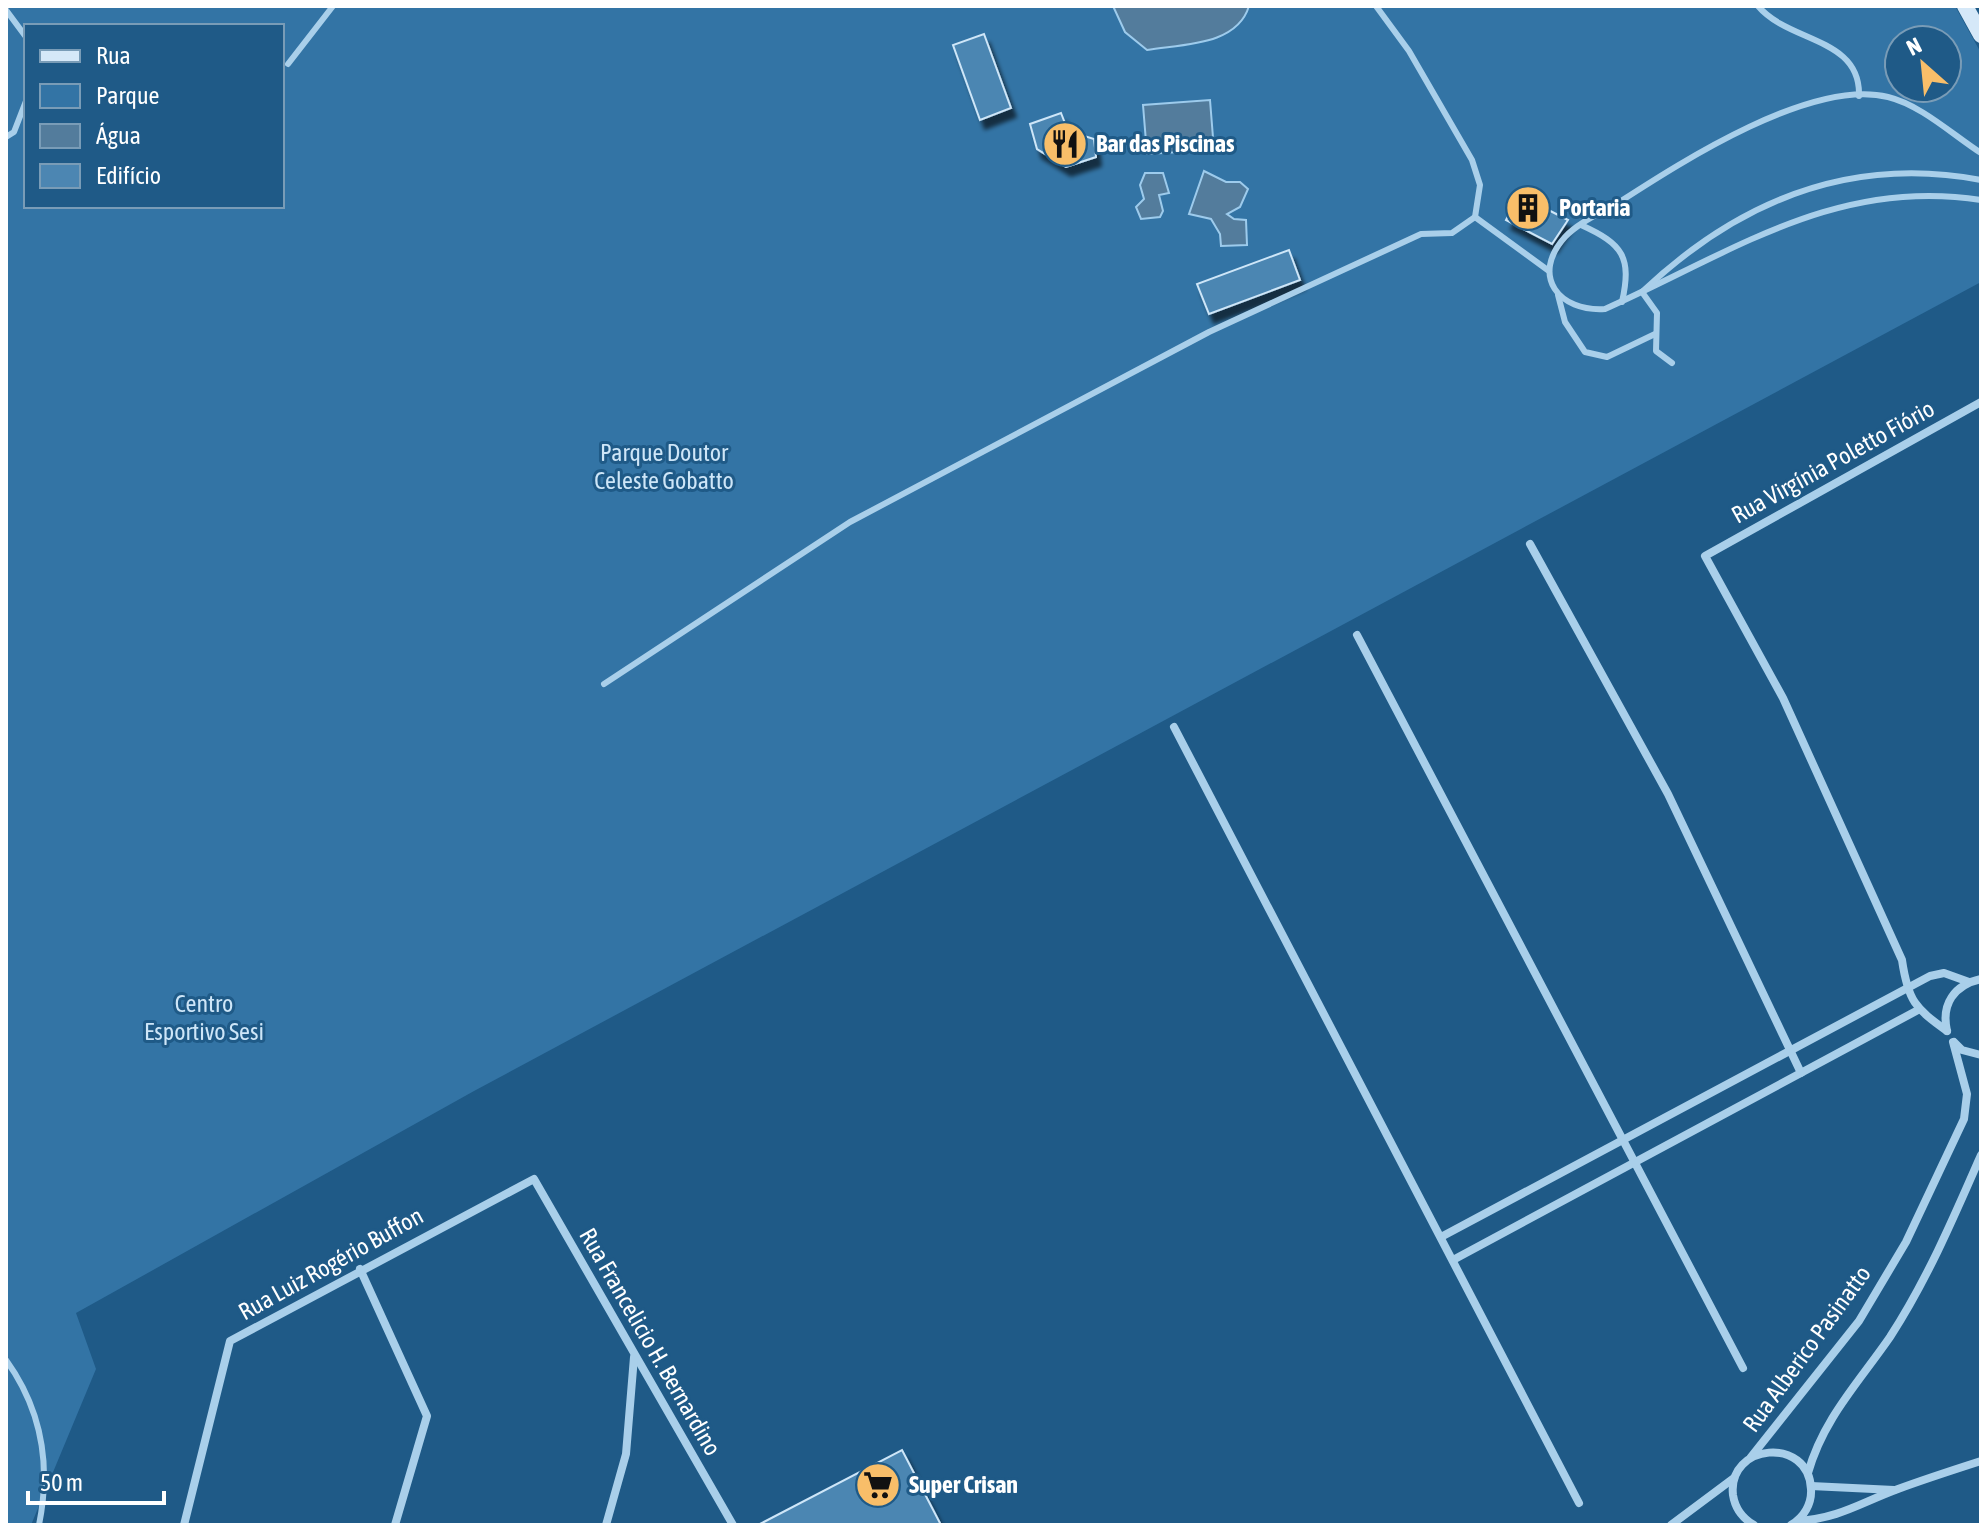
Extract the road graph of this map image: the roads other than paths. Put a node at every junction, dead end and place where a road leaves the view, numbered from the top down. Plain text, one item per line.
1 (333, 6) edge
2 (1376, 6) edge
3 (1758, 6) edge
4 (1965, 6) edge
5 (6, 10) edge
6 (24, 34) edge
7 (1981, 35) edge
8 (288, 64) dead end
9 (1859, 96) junction
10 (24, 106) edge
11 (6, 137) edge
12 (1981, 153) edge
13 (1981, 180) edge
14 (1981, 200) edge
15 (1475, 217) junction
16 (1581, 225) junction
17 (1549, 271) junction
18 (1556, 289) junction
19 (1642, 292) junction
20 (1622, 302) junction
21 (1655, 334) junction
22 (1672, 363) dead end
23 (1981, 402) edge
24 (1530, 544) dead end
25 (1357, 635) dead end
26 (604, 684) dead end
27 (1174, 727) dead end
28 (1981, 979) edge
29 (1969, 982) junction
30 (1906, 989) junction
31 (1918, 1010) junction
32 (1947, 1031) junction
33 (1953, 1042) junction
34 (1790, 1051) junction
35 (1981, 1055) edge
36 (1801, 1073) junction
37 (1623, 1140) junction
38 (1981, 1155) edge
39 (1635, 1162) junction
40 (534, 1179) joint
41 (1441, 1237) junction
42 (1453, 1260) junction
43 (360, 1269) junction
44 (634, 1355) junction
45 (6, 1360) edge
46 (1743, 1368) dead end
47 (1751, 1457) junction
48 (1981, 1461) edge
49 (1808, 1473) junction
50 (1735, 1477) junction
51 (1811, 1486) junction
52 (1895, 1490) junction
53 (1579, 1503) dead end
54 (1794, 1523) edge
55 (39, 1525) edge
56 (184, 1525) edge
57 (395, 1525) edge
58 (606, 1525) edge
59 (733, 1525) edge
60 (1671, 1525) edge
61 (1754, 1525) edge

1 - 8 lane
2 - 15 lane
3 - 9 lane
4 - 7 main road
5 - 6 lane
9 - 12 lane
9 - 16 lane
10 - 11 lane
13 - 19 lane
14 - 19 lane
15 - 17 lane
15 - 26 lane
16 - 17 lane
16 - 20 lane
17 - 18 lane
18 - 20 lane
18 - 21 lane
19 - 20 lane
19 - 21 lane
21 - 22 lane
23 - 30 street, Rua Virgínia Poletto Fiório
24 - 34 street
25 - 37 street
27 - 41 street
28 - 29 street
29 - 30 street
29 - 32 street
30 - 31 street
30 - 34 street
31 - 32 street
31 - 36 street
32 - 33 street, Rua Alberico Pasinatto
33 - 35 street
33 - 47 street, Rua Alberico Pasinatto
34 - 36 street
34 - 37 street
36 - 39 street
37 - 39 street
37 - 41 street
38 - 49 street
39 - 42 street
39 - 46 street
40 - 43 street, Rua Luiz Rogério Buffon
40 - 44 street, Rua Francelicio H. Bernardino
41 - 42 street
42 - 53 street
43 - 56 street, Rua Luiz Rogério Buffon
43 - 57 street
44 - 58 street
44 - 59 street, Rua Francelicio H. Bernardino
45 - 55 lane
47 - 49 street
47 - 50 street, Rua Alberico Pasinatto
48 - 52 street
49 - 51 street
50 - 60 street
50 - 61 street
51 - 52 street
51 - 54 street
52 - 54 street

